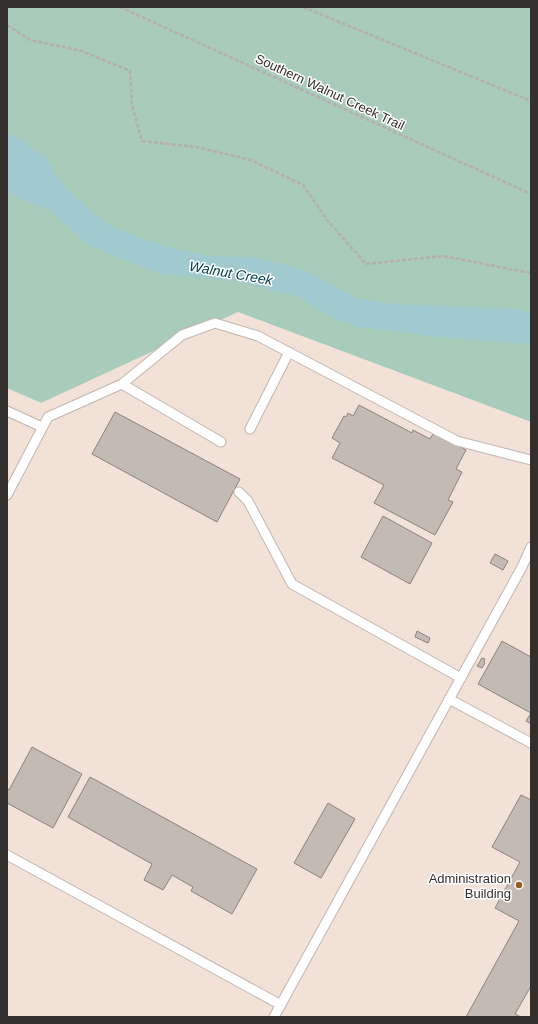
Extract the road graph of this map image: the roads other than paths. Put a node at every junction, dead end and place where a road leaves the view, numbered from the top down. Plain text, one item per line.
1 (289, 352) junction
2 (122, 384) junction
3 (7, 411) edge
4 (42, 428) junction
5 (250, 429) dead end
6 (221, 442) dead end
7 (531, 460) edge
8 (239, 492) dead end
9 (7, 495) edge
10 (530, 553) edge
11 (461, 678) junction
12 (449, 699) junction
13 (531, 742) edge
14 (7, 855) edge
15 (281, 1005) junction
16 (274, 1017) edge

1 - 2 lane
1 - 5 lane
1 - 7 lane
2 - 4 lane
2 - 6 lane
3 - 4 lane
4 - 9 lane
8 - 11 lane
10 - 11 lane
11 - 12 lane
12 - 13 lane
12 - 15 lane
14 - 15 lane
15 - 16 lane

